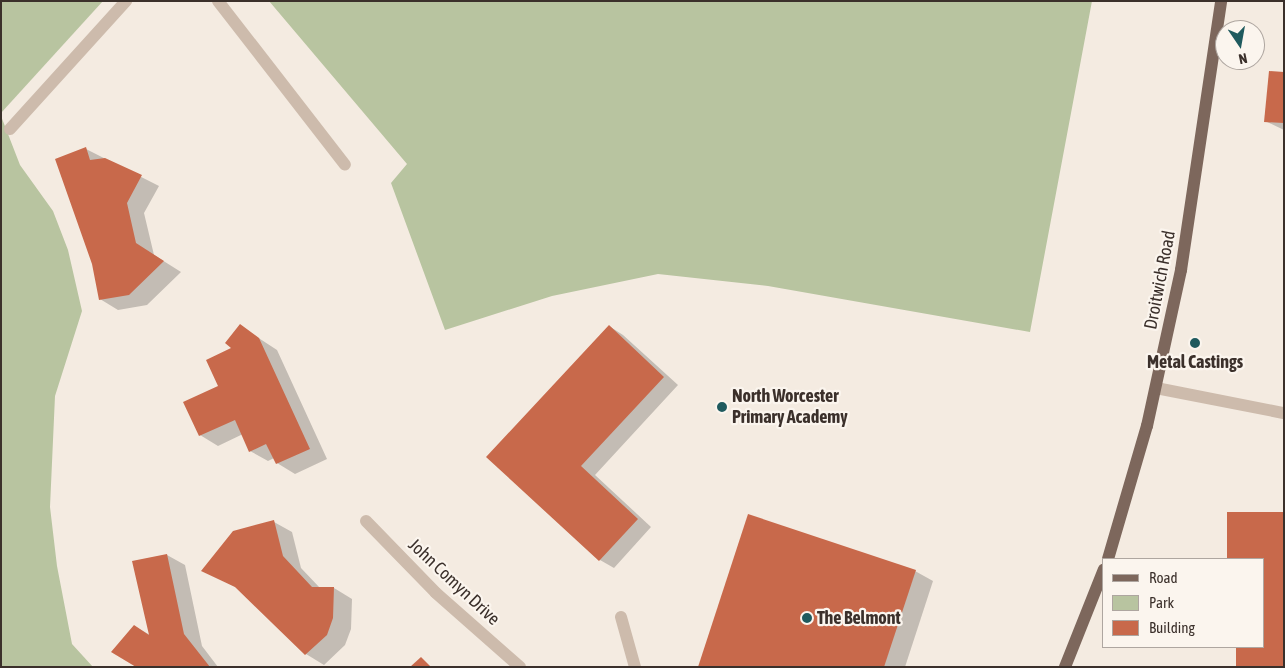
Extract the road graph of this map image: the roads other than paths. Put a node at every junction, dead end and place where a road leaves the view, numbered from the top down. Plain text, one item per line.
1 (126, 1) edge
2 (218, 1) edge
3 (1221, 1) edge
4 (10, 129) dead end
5 (345, 165) dead end
6 (1156, 388) junction
7 (1284, 413) edge
8 (366, 521) dead end
9 (1108, 558) edge
10 (1102, 574) edge
11 (621, 617) dead end
12 (520, 667) edge
13 (635, 667) edge
14 (1065, 667) edge

1 - 4 street
2 - 5 street
3 - 6 main road, Droitwich Road
6 - 7 street
6 - 9 main road, Droitwich Road
8 - 12 street, John Comyn Drive
10 - 14 main road
11 - 13 street

